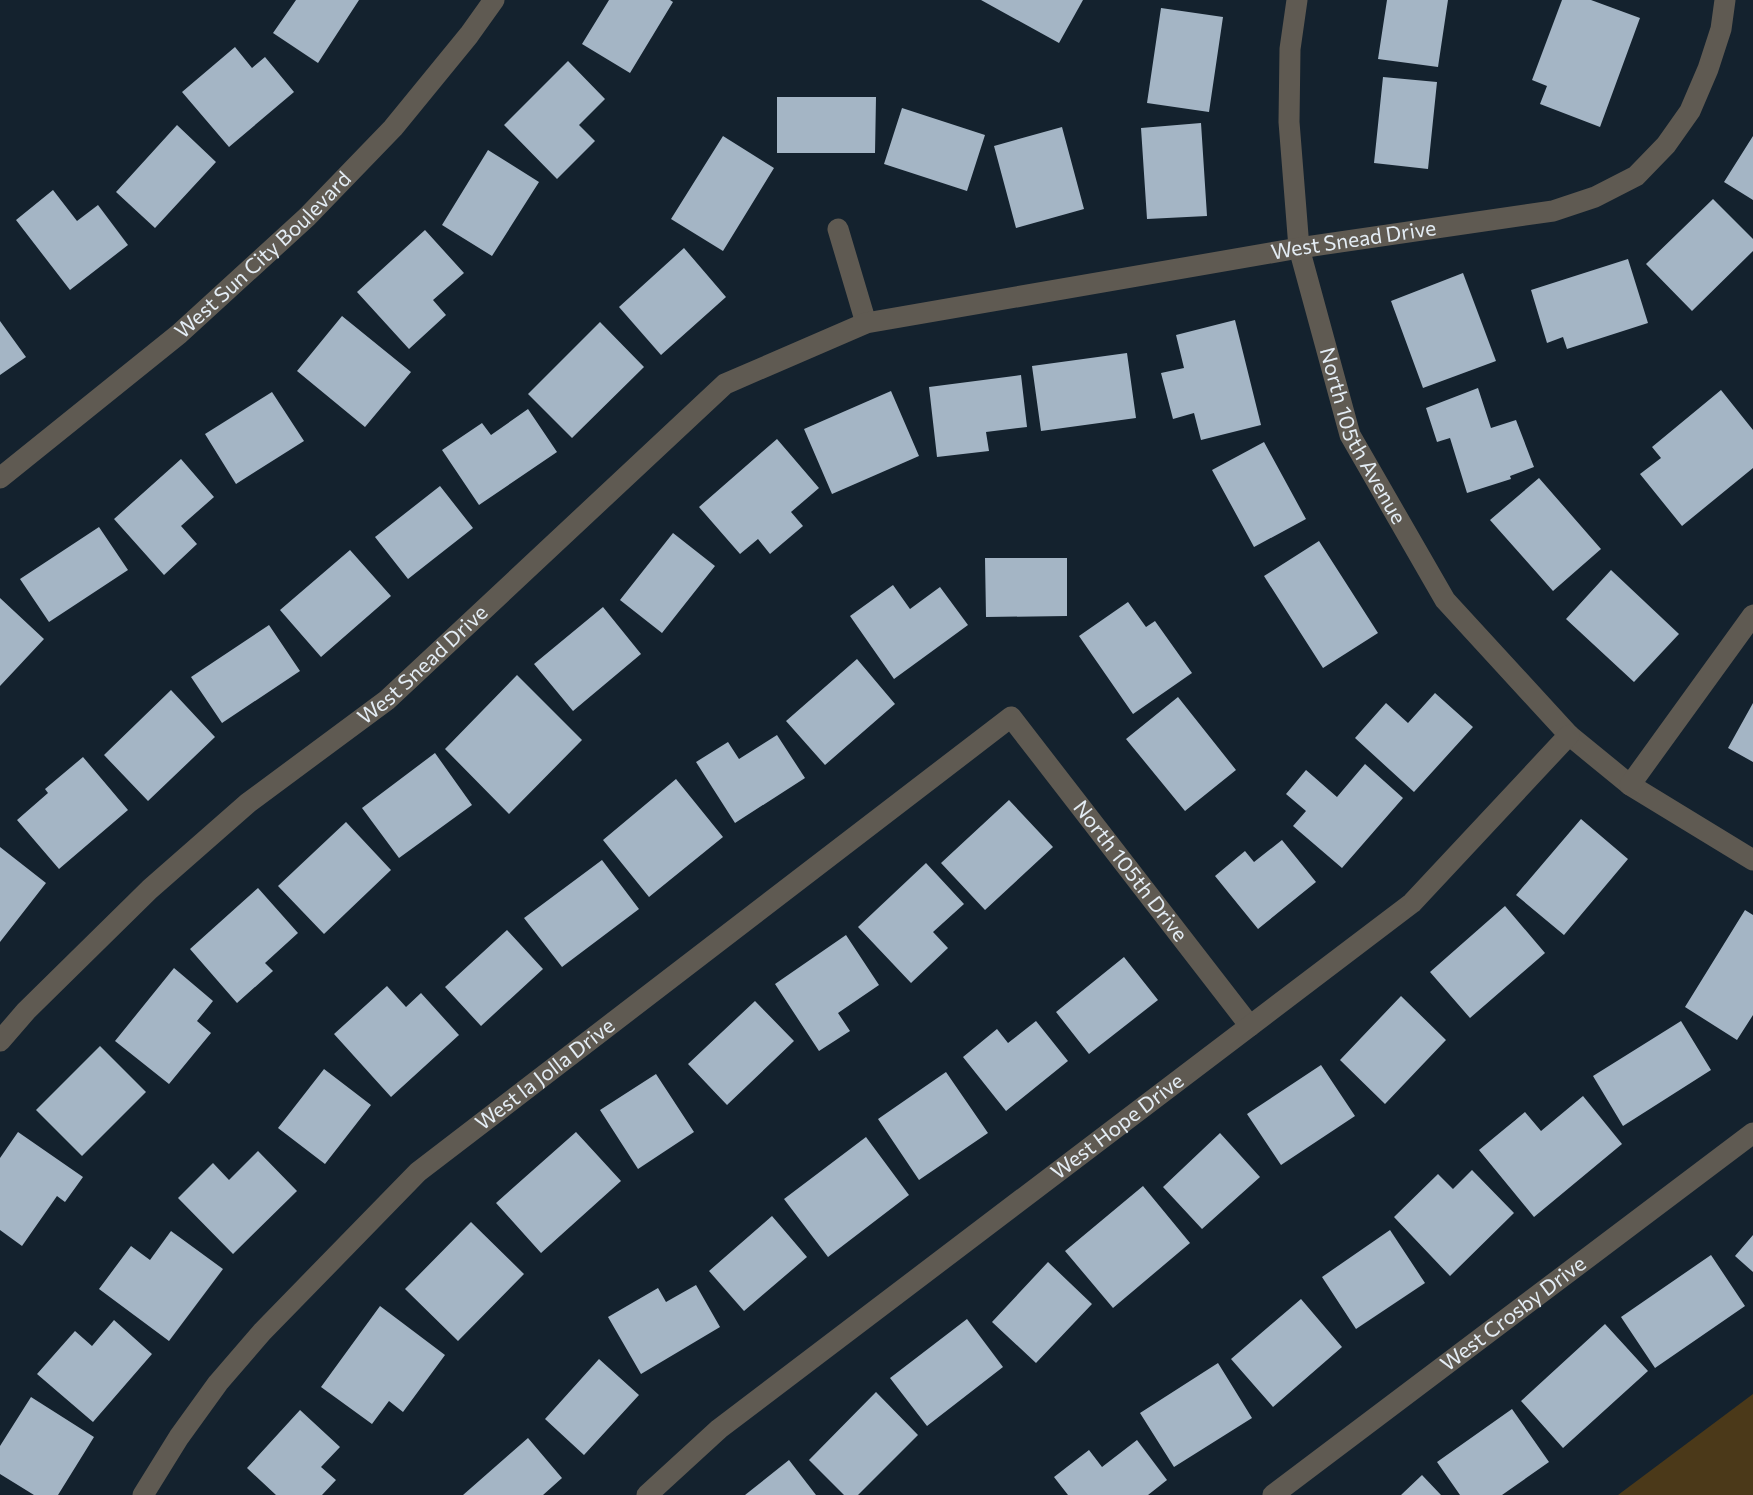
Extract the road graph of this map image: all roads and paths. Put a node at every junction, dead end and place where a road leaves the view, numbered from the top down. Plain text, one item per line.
1 (494, 0) edge
2 (1297, 0) edge
3 (1725, 0) edge
4 (838, 229) dead end
5 (1299, 248) junction
6 (866, 323) junction
7 (0, 478) edge
8 (1753, 615) edge
9 (1012, 717) joint
10 (1569, 735) junction
11 (1630, 785) junction
12 (1753, 860) edge
13 (1251, 1026) junction
14 (0, 1041) edge
15 (1753, 1133) edge
16 (142, 1495) edge
17 (647, 1495) edge
18 (1273, 1495) edge

1 - 7 street, West Sun City Boulevard
2 - 5 street, North 105th Avenue
3 - 5 street, West Snead Drive
4 - 6 street
5 - 6 street, West Snead Drive
5 - 10 street, North 105th Avenue
6 - 14 street, West Snead Drive
8 - 11 street
9 - 13 street, North 105th Drive
9 - 16 street, West la Jolla Drive
10 - 11 street, North 105th Avenue
10 - 13 street, West Hope Drive
11 - 12 street, North 105th Avenue
13 - 17 street, West Hope Drive
15 - 18 street, West Crosby Drive

